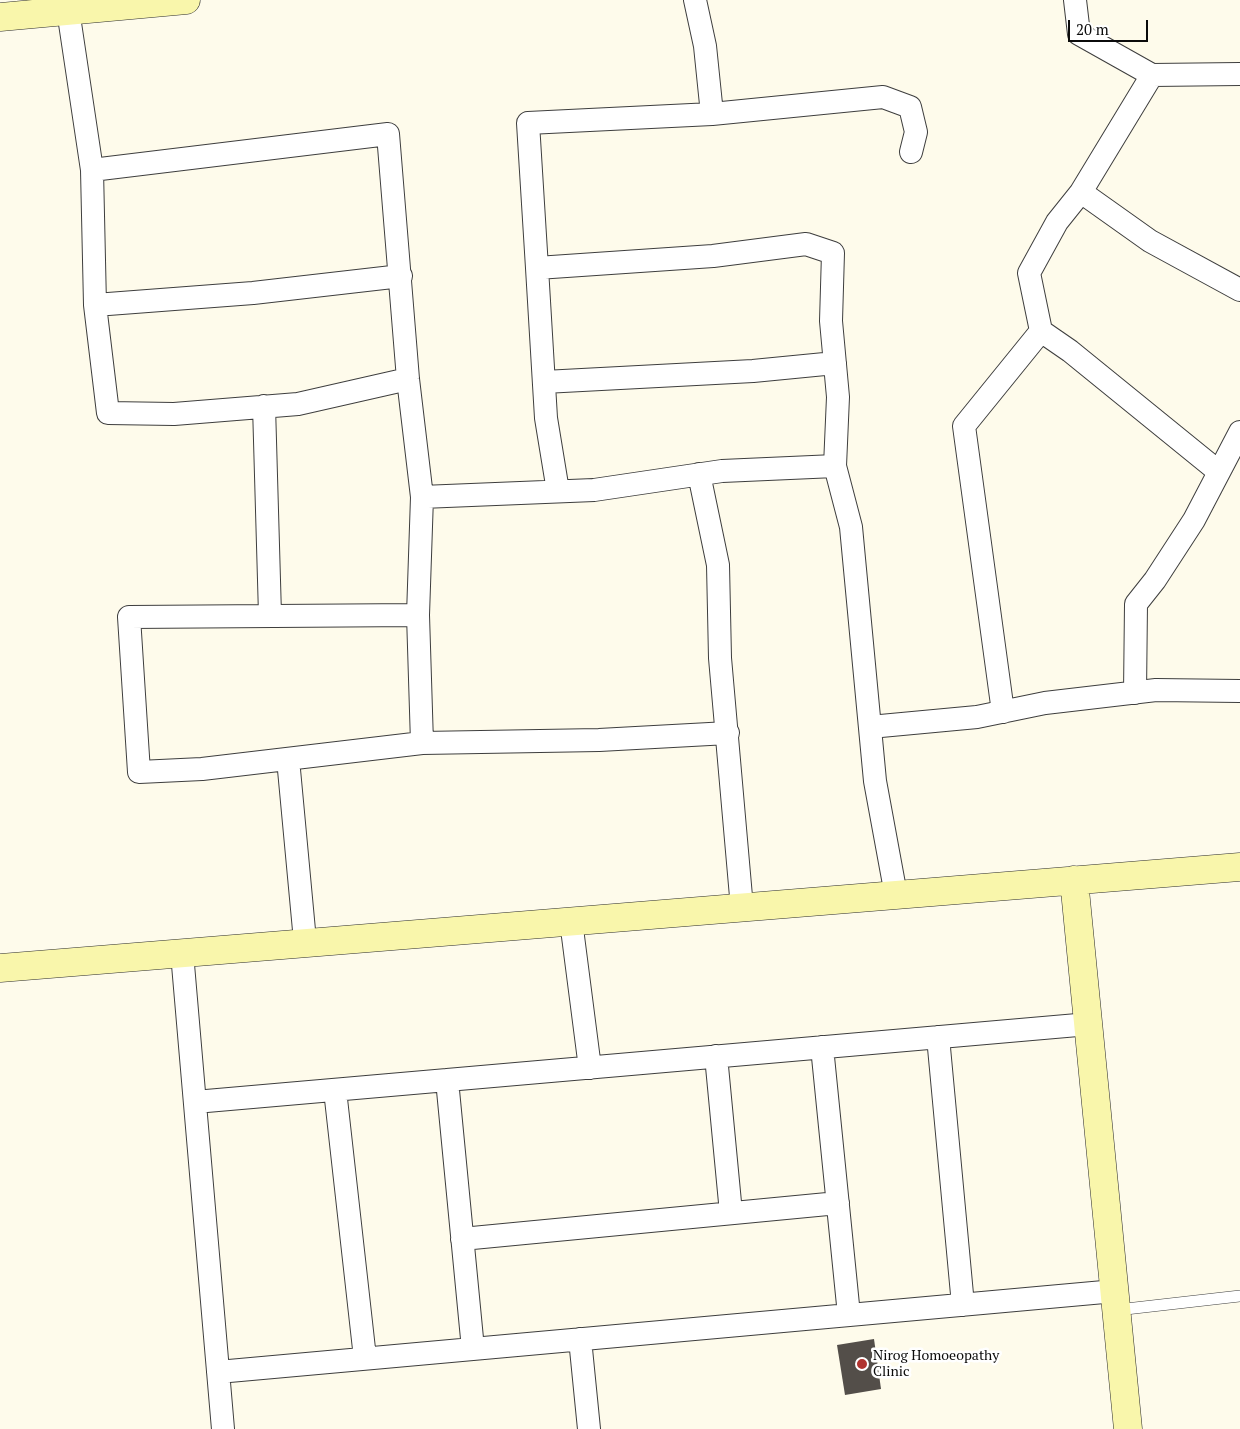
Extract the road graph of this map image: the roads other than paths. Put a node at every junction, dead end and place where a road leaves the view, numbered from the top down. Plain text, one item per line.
1 (186, 0) edge
2 (695, 0) edge
3 (1075, 0) edge
4 (68, 10) junction
5 (0, 16) edge
6 (1240, 74) edge
7 (1152, 75) junction
8 (712, 114) junction
9 (911, 152) dead end
10 (92, 170) junction
11 (1081, 192) junction
12 (537, 268) junction
13 (401, 276) junction
14 (1240, 290) edge
15 (95, 305) junction
16 (1041, 332) junction
17 (835, 363) junction
18 (408, 379) junction
19 (544, 382) junction
20 (264, 406) junction
21 (1240, 432) edge
22 (835, 466) junction
23 (1218, 472) junction
24 (699, 474) junction
25 (558, 491) junction
26 (422, 497) junction
27 (270, 614) junction
28 (418, 614) junction
29 (1240, 691) edge
30 (1135, 693) junction
31 (1003, 712) junction
32 (870, 727) junction
33 (728, 733) junction
34 (422, 743) junction
35 (288, 759) junction
36 (1240, 867) edge
37 (1074, 880) junction
38 (896, 895) junction
39 (742, 908) junction
40 (571, 921) junction
41 (305, 941) junction
42 (182, 953) junction
43 (0, 968) edge
44 (1089, 1024) junction
45 (938, 1037) junction
46 (822, 1047) junction
47 (716, 1056) junction
48 (590, 1068) junction
49 (447, 1080) junction
50 (335, 1090) junction
51 (195, 1102) junction
52 (838, 1203) junction
53 (730, 1213) junction
54 (462, 1239) junction
55 (1240, 1296) edge
56 (1120, 1303) junction
57 (964, 1305) junction
58 (849, 1315) junction
59 (580, 1339) junction
60 (473, 1349) junction
61 (366, 1358) junction
62 (218, 1372) junction
63 (223, 1429) edge
64 (589, 1429) edge
65 (1128, 1429) edge
66 (1139, 1429) edge

1 - 4 street
2 - 8 street
3 - 7 street
4 - 5 street
4 - 10 street
6 - 7 street
7 - 11 street
8 - 9 street
8 - 12 street
10 - 13 street
10 - 15 street
11 - 14 street
11 - 16 street
12 - 17 street
12 - 19 street
13 - 15 street
13 - 18 street
15 - 20 street
16 - 23 street
16 - 31 street
17 - 19 street
17 - 22 street
18 - 20 street
18 - 26 street
19 - 25 street
20 - 27 street
21 - 23 street
22 - 24 street
22 - 32 street
23 - 30 street
24 - 25 street
24 - 33 street
25 - 26 street
26 - 28 street
27 - 28 street
27 - 35 street
28 - 34 street
29 - 30 street
30 - 31 street
31 - 32 street
32 - 38 street
33 - 34 street
33 - 39 street
34 - 35 street
35 - 41 street
36 - 37 street
37 - 38 street
37 - 44 street
38 - 39 street
39 - 40 street
40 - 41 street
40 - 48 street
41 - 42 street
42 - 43 street
42 - 51 street
44 - 45 street
44 - 56 street
45 - 46 street
45 - 57 street
46 - 47 street
46 - 52 street
47 - 48 street
47 - 53 street
48 - 49 street
49 - 50 street
49 - 54 street
50 - 51 street
50 - 61 street
51 - 62 street
52 - 53 street
52 - 58 street
53 - 54 street
54 - 60 street
55 - 56 lane
56 - 57 street
56 - 65 street
56 - 66 lane
57 - 58 street
58 - 59 street
59 - 60 street
59 - 64 street
60 - 61 street
61 - 62 street
62 - 63 street

